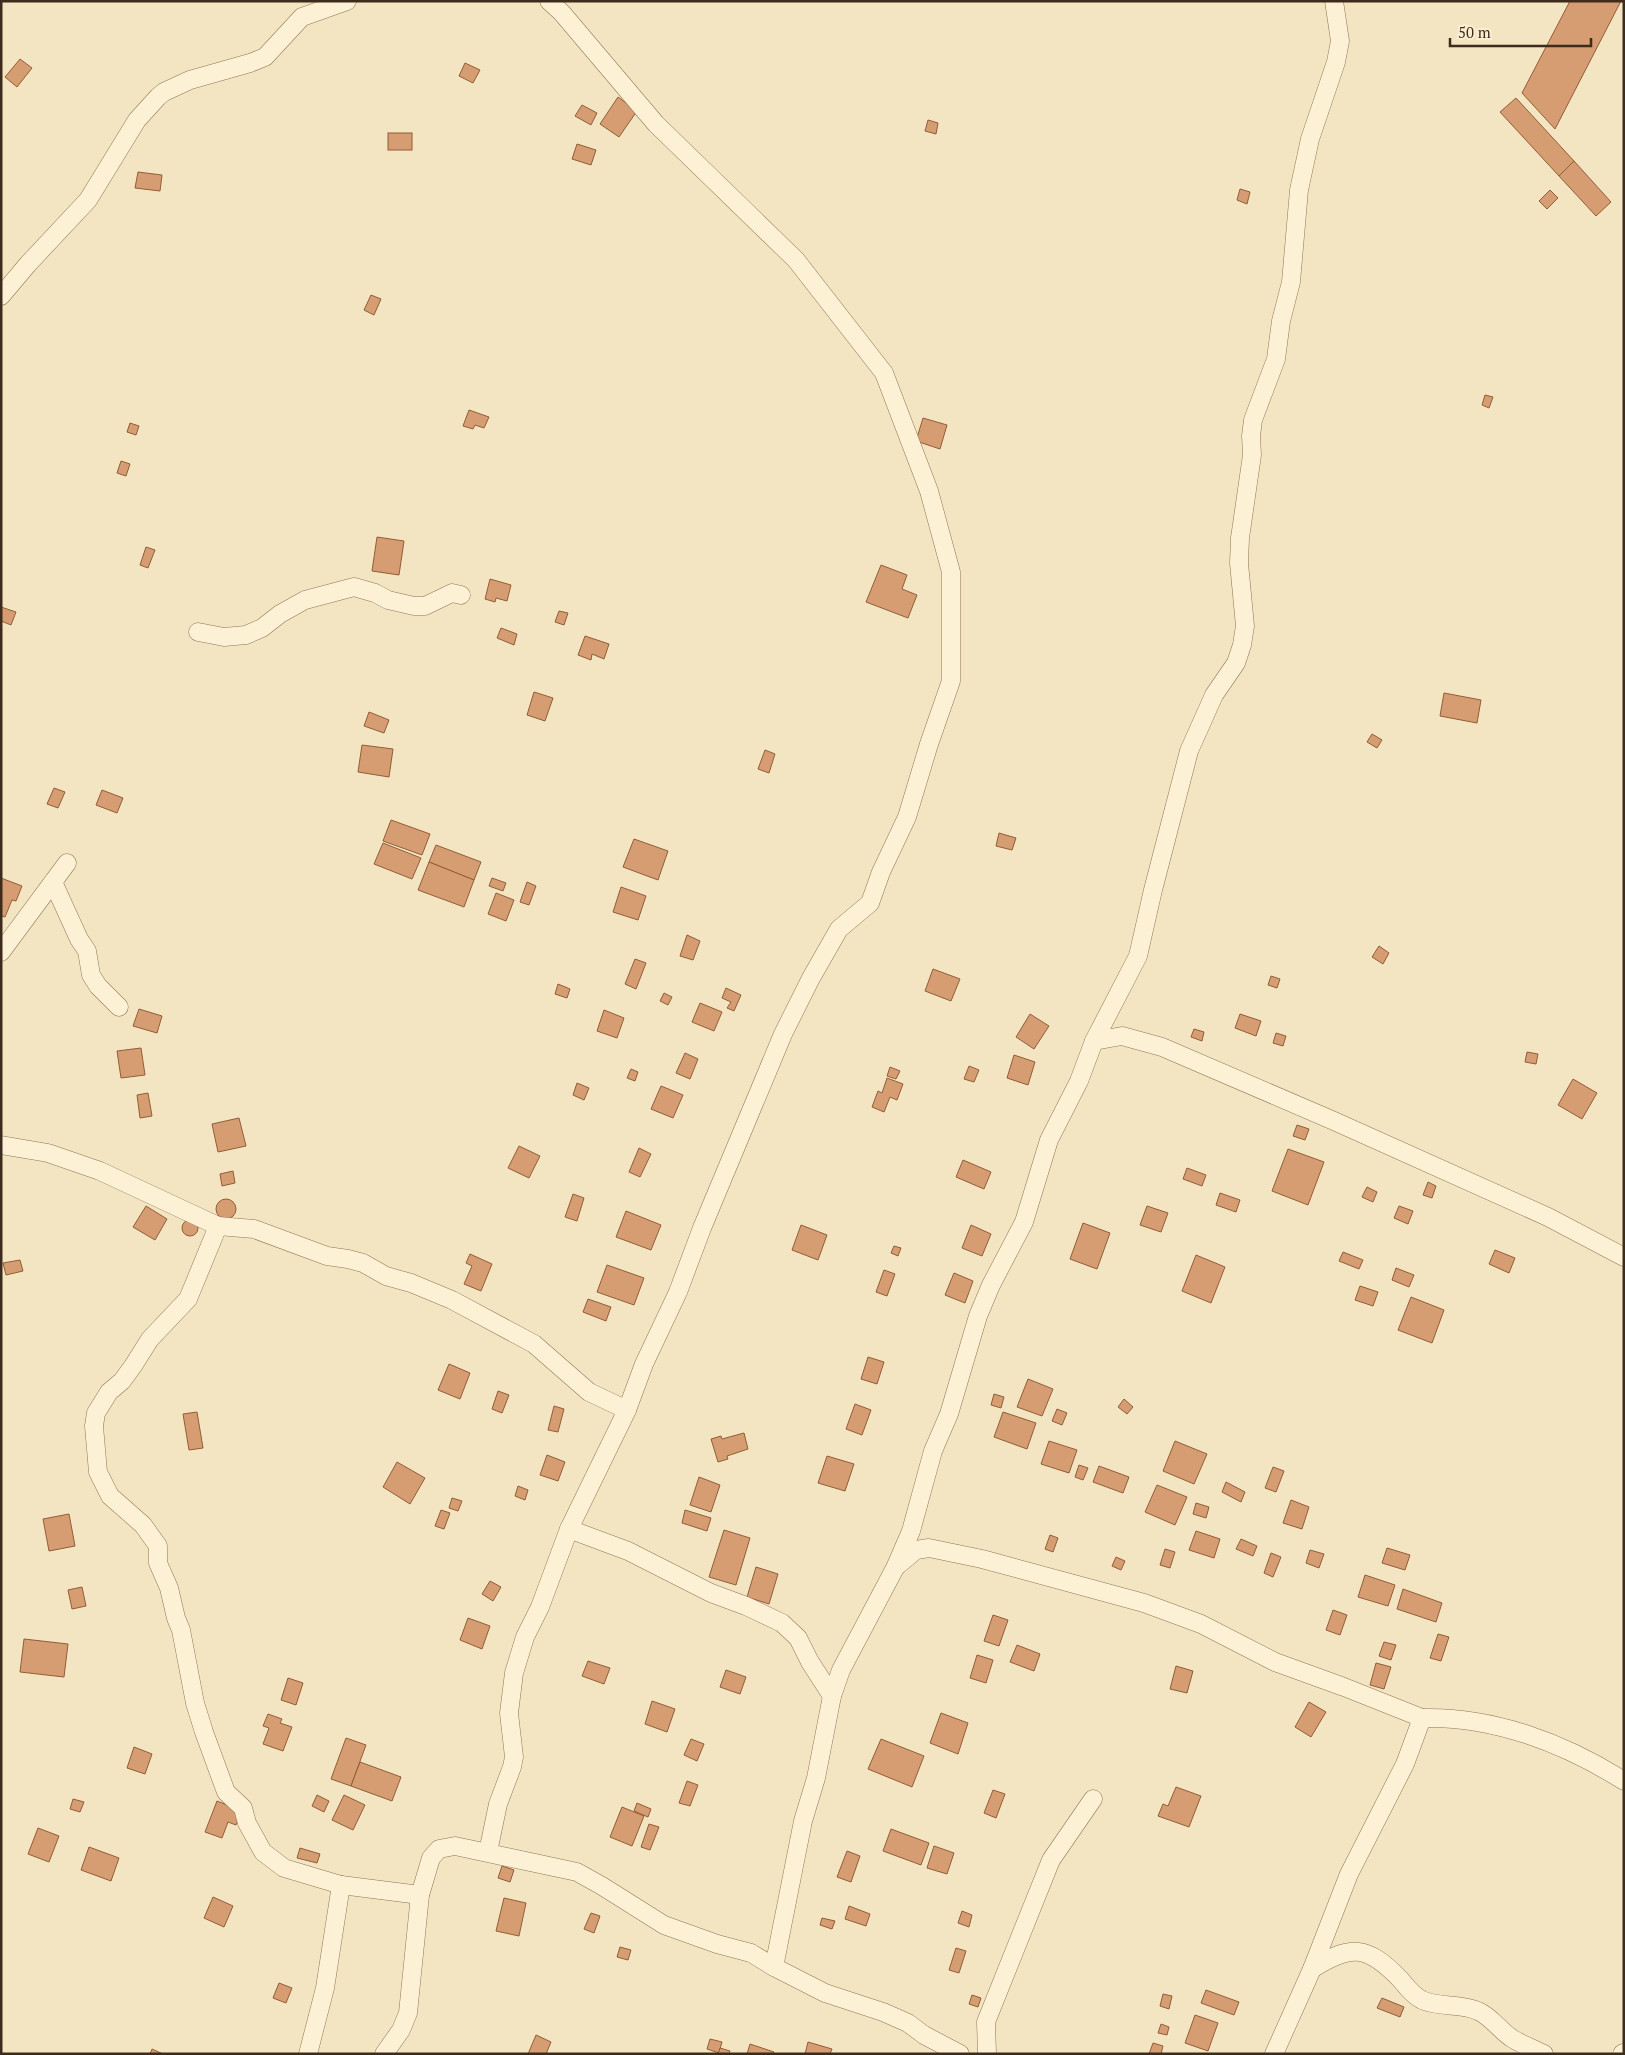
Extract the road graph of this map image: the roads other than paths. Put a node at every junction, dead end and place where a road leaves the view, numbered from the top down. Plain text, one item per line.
1 (347, 1) edge
2 (549, 1) edge
3 (1334, 1) edge
4 (1, 296) edge
5 (461, 595) dead end
6 (198, 632) dead end
7 (67, 863) dead end
8 (53, 882) junction
9 (1, 952) edge
10 (119, 1007) dead end
11 (1094, 1041) junction
12 (1, 1144) edge
13 (218, 1226) junction
14 (1624, 1257) edge
15 (627, 1410) junction
16 (569, 1529) junction
17 (895, 1568) junction
18 (832, 1696) junction
19 (1422, 1718) junction
20 (1624, 1780) edge
21 (1093, 1799) dead end
22 (488, 1852) junction
23 (342, 1885) junction
24 (420, 1895) junction
25 (774, 1967) junction
26 (1312, 1970) junction
27 (308, 2054) edge
28 (384, 2054) edge
29 (960, 2054) edge
30 (987, 2054) edge
31 (1274, 2054) edge
32 (1544, 2054) edge

1 - 4 street
2 - 15 street
3 - 11 street
5 - 6 street
7 - 8 street
8 - 9 street
8 - 10 street
11 - 14 street
11 - 17 street
12 - 13 street
13 - 15 street
13 - 23 street
15 - 16 street
16 - 18 street
16 - 22 street
17 - 18 street
17 - 19 street
18 - 25 street
19 - 20 street
19 - 26 street
21 - 30 street
22 - 24 street
22 - 25 street
23 - 24 street
23 - 27 street
24 - 28 street
25 - 29 street
26 - 31 street
26 - 32 street

